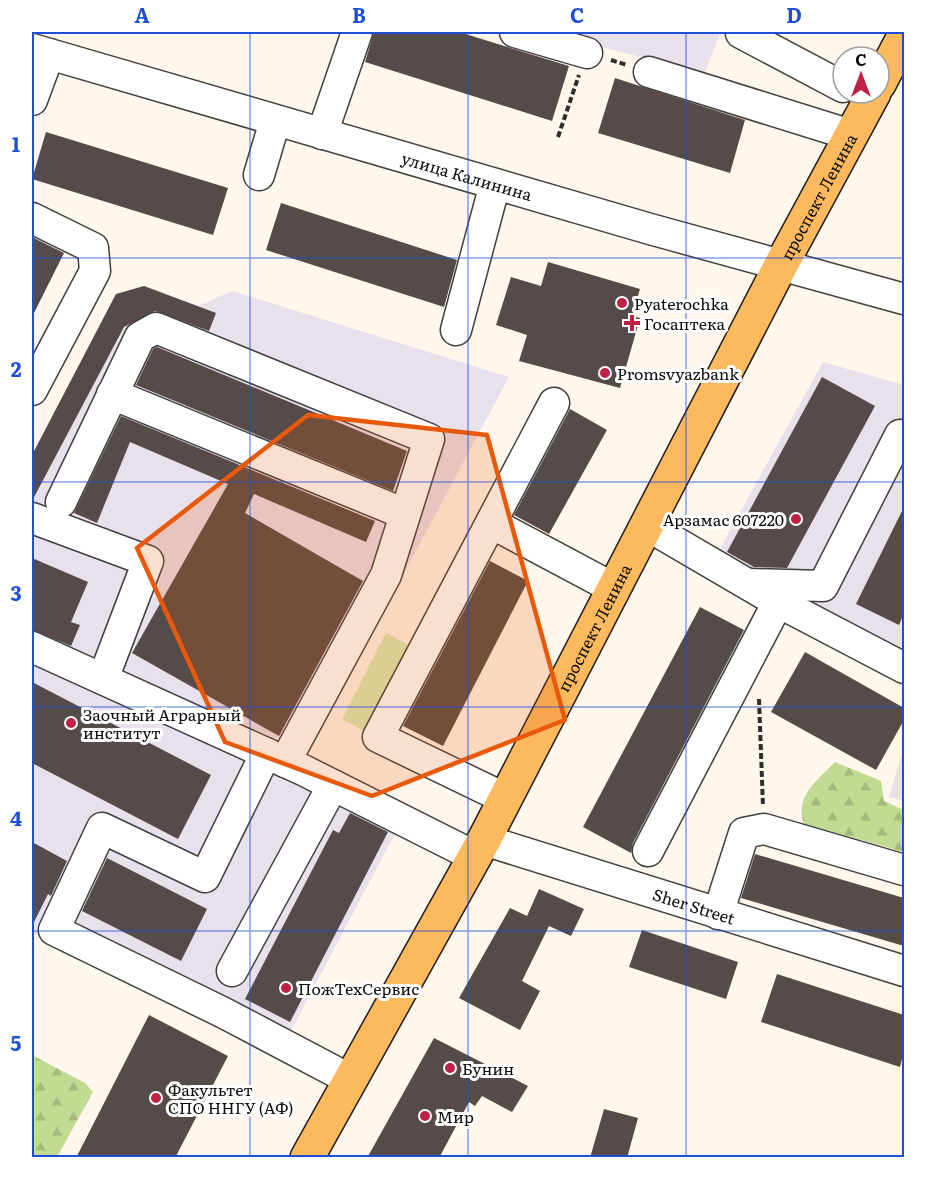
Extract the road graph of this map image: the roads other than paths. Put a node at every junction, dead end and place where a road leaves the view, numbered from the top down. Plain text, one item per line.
1 (357, 32) edge
2 (515, 32) edge
3 (741, 33) dead end
4 (904, 36) edge
5 (40, 51) edge
6 (587, 52) dead end
7 (891, 54) edge
8 (649, 72) dead end
9 (831, 76) edge
10 (32, 100) edge
11 (860, 105) edge
12 (275, 121) junction
13 (322, 134) junction
14 (851, 135) junction
15 (259, 176) dead end
16 (495, 184) junction
17 (32, 218) edge
18 (781, 265) junction
19 (904, 299) edge
20 (456, 330) dead end
21 (32, 390) edge
22 (112, 394) junction
23 (554, 403) dead end
24 (900, 435) dead end
25 (61, 502) dead end
26 (405, 514) junction
27 (32, 518) edge
28 (491, 523) junction
29 (648, 526) junction
30 (747, 584) junction
31 (615, 589) junction
32 (778, 602) junction
33 (32, 647) edge
34 (904, 668) edge
35 (103, 679) junction
36 (276, 757) junction
37 (333, 785) junction
38 (506, 800) junction
39 (480, 848) junction
40 (648, 851) dead end
41 (904, 870) edge
42 (717, 914) junction
43 (232, 971) dead end
44 (904, 971) edge
45 (351, 1080) junction
46 (307, 1158) edge

1 - 13 street
2 - 6 street
3 - 9 street
4 - 7 main road, проспект Ленина
5 - 10 street
5 - 12 street, улица Калинина
8 - 14 street
11 - 14 main road, проспект Ленина
12 - 13 street, улица Калинина
12 - 15 street
13 - 16 street, улица Калинина
14 - 18 main road, проспект Ленина
16 - 18 street, улица Калинина
16 - 20 street
17 - 21 street
18 - 19 street, улица Калинина
18 - 29 main road, проспект Ленина
22 - 25 street
22 - 26 street
22 - 26 street
23 - 28 street
24 - 30 street
26 - 36 street
27 - 35 street
28 - 31 street
28 - 38 street
29 - 30 street
29 - 31 main road, проспект Ленина
30 - 32 street
31 - 38 main road, проспект Ленина
32 - 34 street
32 - 40 street
33 - 35 street, Sher Street
35 - 36 street, Sher Street
36 - 37 street, Sher Street
36 - 45 street
37 - 39 street, Sher Street
37 - 43 street
38 - 39 main road, проспект Ленина
39 - 42 street, Sher Street
39 - 45 main road, проспект Ленина
41 - 42 street
42 - 44 street, Sher Street
45 - 46 main road, проспект Ленина

